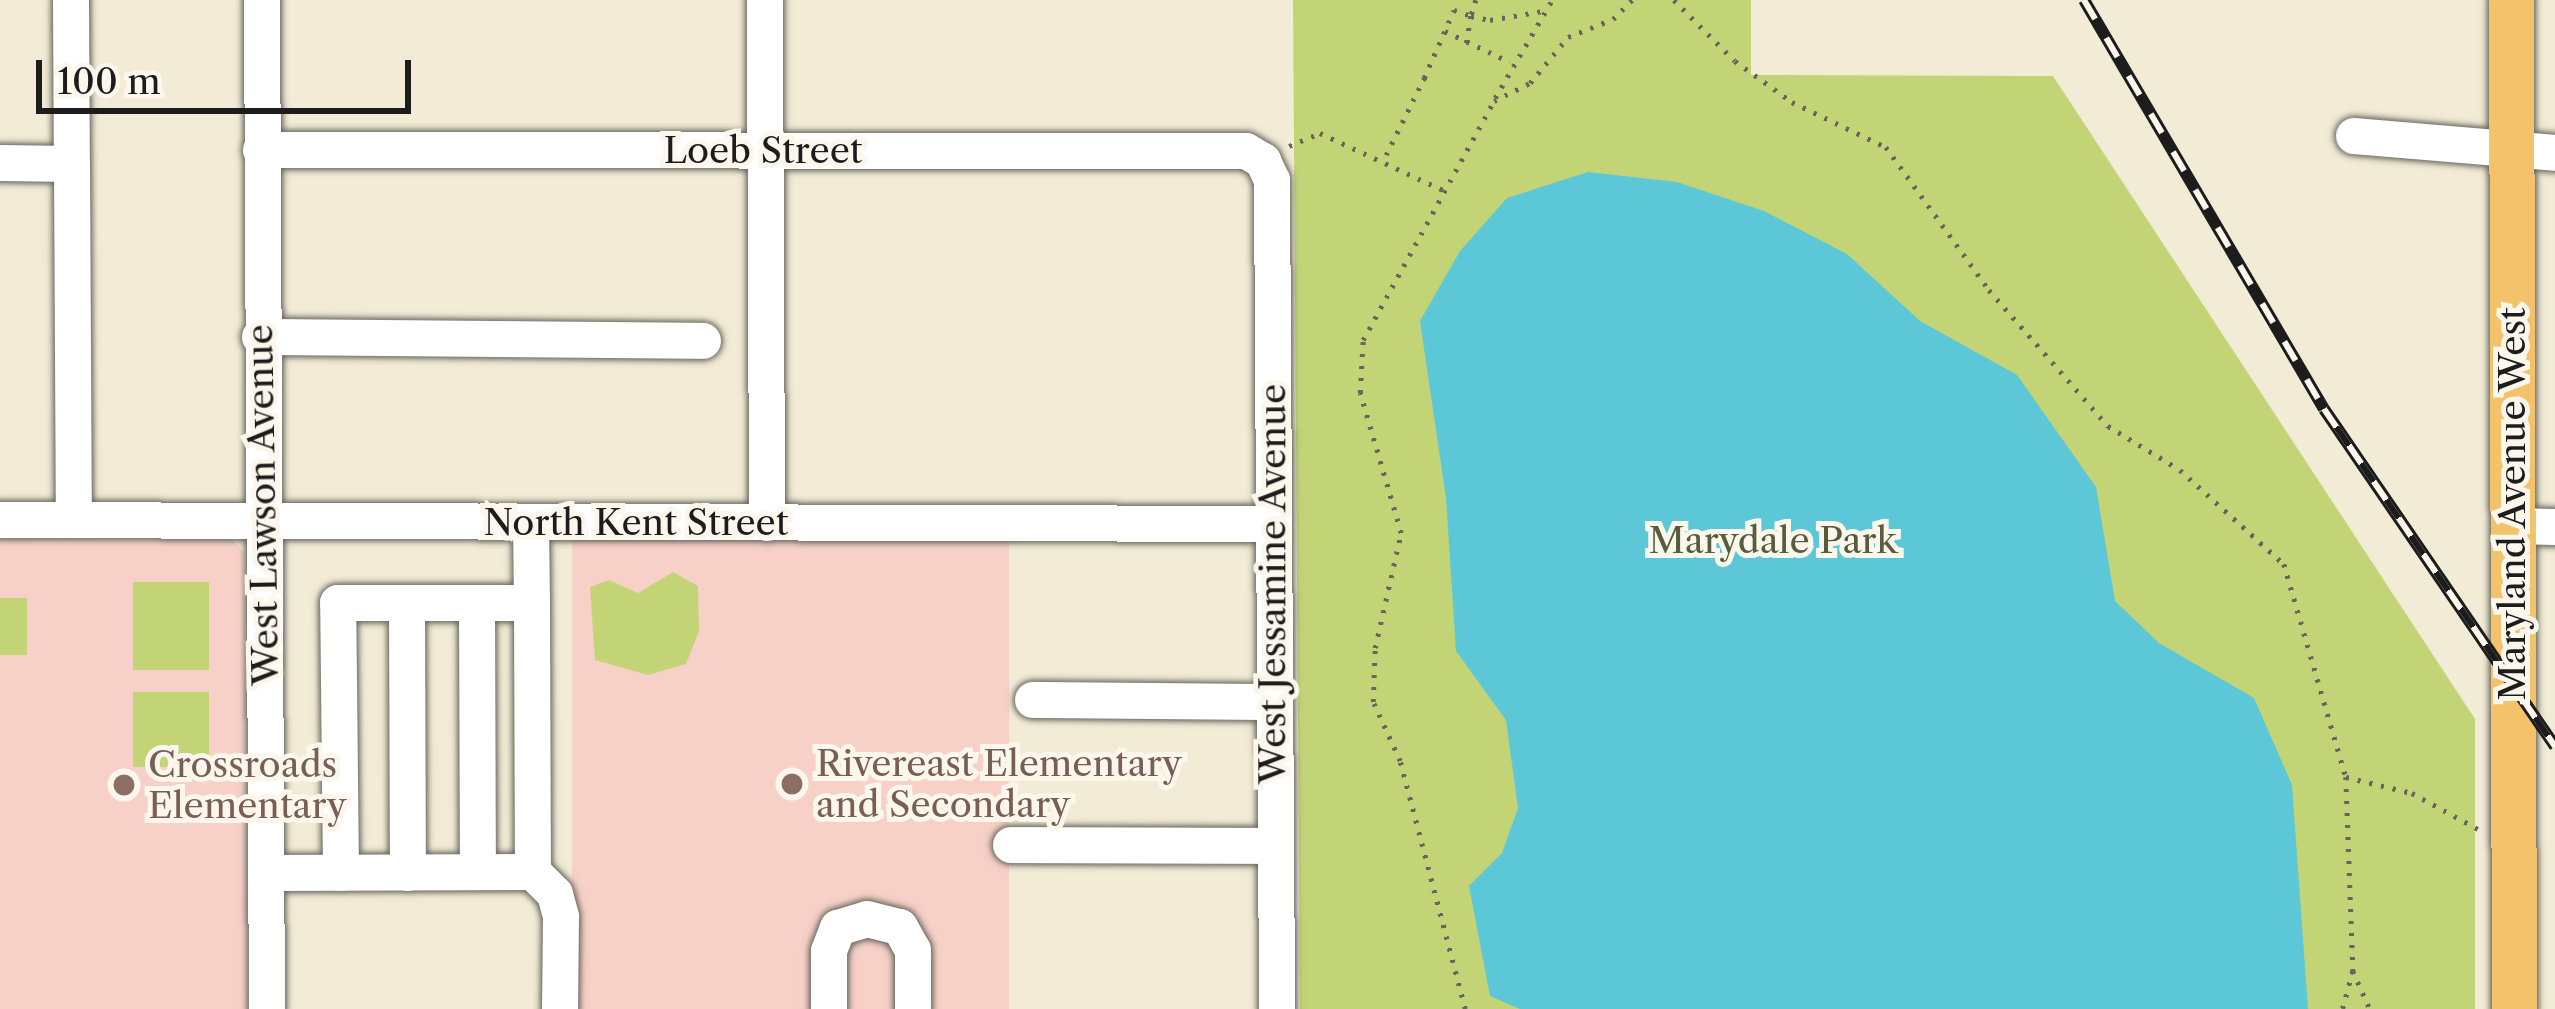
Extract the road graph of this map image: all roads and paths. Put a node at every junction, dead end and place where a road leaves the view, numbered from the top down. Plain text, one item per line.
1 (71, 0) edge
2 (262, 0) edge
3 (765, 0) edge
4 (1476, 0) edge
5 (1552, 0) edge
6 (1632, 0) edge
7 (1674, 0) edge
8 (2511, 0) edge
9 (1543, 11) junction
10 (1471, 16) junction
11 (1445, 31) junction
12 (1465, 40) junction
13 (1466, 49) dead end
14 (1512, 63) junction
15 (1424, 79) junction
16 (1434, 82) dead end
17 (1494, 101) junction
18 (2354, 136) dead end
19 (261, 150) junction
20 (766, 151) junction
21 (2534, 153) edge
22 (1385, 157) junction
23 (1263, 161) junction
24 (0, 164) edge
25 (72, 164) junction
26 (1445, 191) junction
27 (260, 337) junction
28 (703, 341) dead end
29 (74, 519) junction
30 (0, 520) edge
31 (531, 522) junction
32 (767, 523) junction
33 (260, 524) junction
34 (1272, 524) junction
35 (2535, 526) edge
36 (406, 603) junction
37 (477, 603) junction
38 (532, 603) junction
39 (1033, 700) dead end
40 (1274, 702) junction
41 (2346, 777) junction
42 (2514, 834) junction
43 (1012, 845) dead end
44 (1274, 846) junction
45 (478, 872) junction
46 (533, 872) junction
47 (269, 873) junction
48 (341, 873) junction
49 (408, 873) junction
50 (2353, 971) junction
51 (267, 1009) edge
52 (560, 1009) edge
53 (829, 1009) edge
54 (913, 1009) edge
55 (1277, 1009) edge
56 (1465, 1009) edge
57 (2343, 1009) edge
58 (2370, 1009) edge
59 (2514, 1009) edge

1 - 25 street
2 - 19 street, West Lawson Avenue
3 - 20 street
4 - 10 path
5 - 9 path
6 - 17 path
7 - 41 path
8 - 21 main road, Maryland Avenue West
9 - 10 path
9 - 14 path
10 - 11 path
10 - 12 path
11 - 12 path
11 - 15 path
12 - 13 path
12 - 14 path
14 - 17 path
15 - 16 path
15 - 22 path
17 - 26 path
18 - 21 street
19 - 20 street, Loeb Street
19 - 27 street, West Lawson Avenue
20 - 23 street, Loeb Street
20 - 32 street
21 - 35 main road, Maryland Avenue West
22 - 23 path
22 - 26 path
23 - 34 street, West Jessamine Avenue
24 - 25 street
25 - 29 street
26 - 56 path
27 - 28 street
27 - 33 street, West Lawson Avenue
29 - 30 street, North Kent Street
29 - 33 street, North Kent Street
31 - 32 street, North Kent Street
31 - 33 street, North Kent Street
31 - 38 street
32 - 34 street, North Kent Street
33 - 47 street, West Lawson Avenue
34 - 40 street, West Jessamine Avenue
35 - 42 main road, Maryland Avenue West
36 - 37 street
36 - 48 street
36 - 49 street
37 - 38 street
37 - 45 street
38 - 46 street
39 - 40 street
40 - 44 street, West Jessamine Avenue
41 - 42 path
41 - 50 path
42 - 59 main road, Maryland Avenue West
43 - 44 street
44 - 55 street, West Jessamine Avenue
45 - 46 street
45 - 49 street
46 - 52 street
47 - 48 street
47 - 51 street, West Lawson Avenue
48 - 49 street
50 - 57 path
50 - 58 path
53 - 54 street

